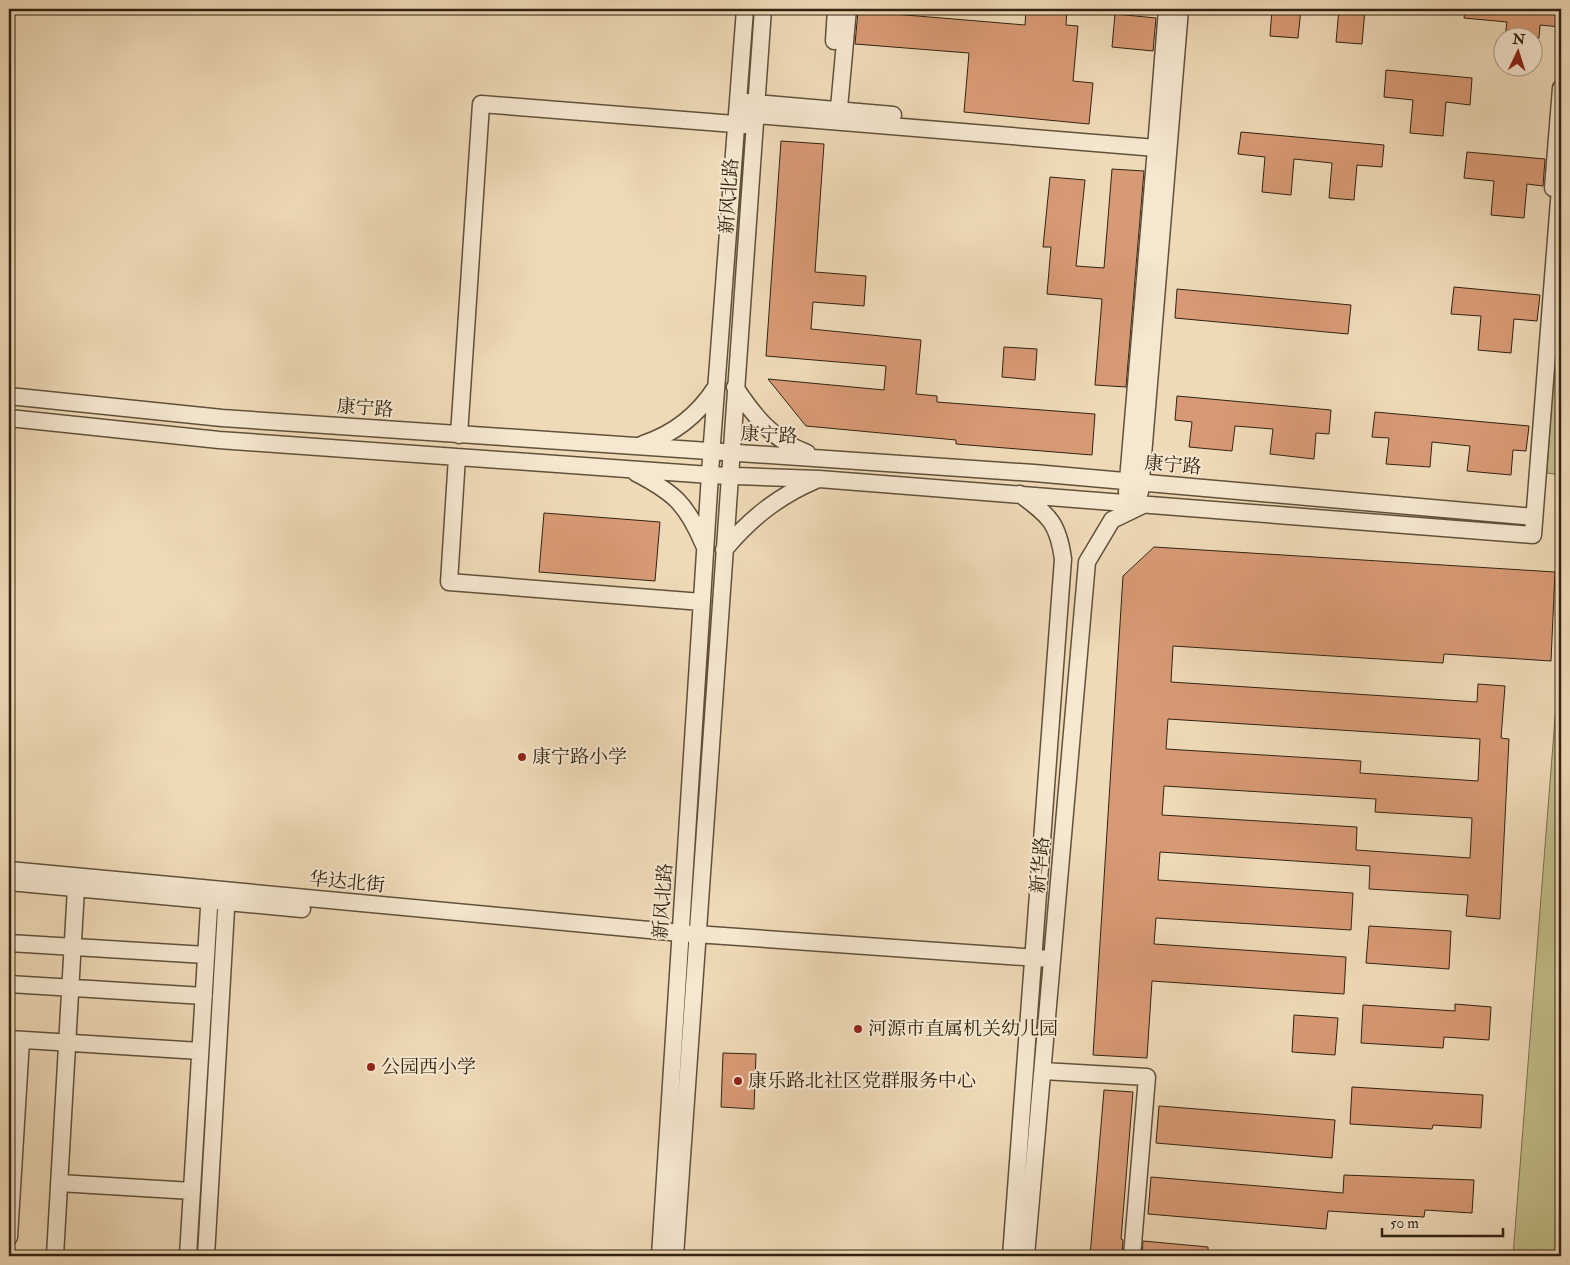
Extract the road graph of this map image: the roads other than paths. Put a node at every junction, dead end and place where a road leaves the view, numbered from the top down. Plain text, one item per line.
1 (745, 9) edge
2 (763, 9) edge
3 (836, 9) edge
4 (848, 9) edge
5 (1167, 9) edge
6 (1180, 9) edge
7 (1561, 88) edge
8 (738, 113) junction
9 (755, 114) junction
10 (833, 115) junction
11 (1162, 143) junction
12 (1561, 175) edge
13 (717, 385) junction
14 (735, 387) junction
15 (9, 396) edge
16 (9, 418) edge
17 (459, 435) junction
18 (633, 447) junction
19 (712, 452) junction
20 (730, 453) junction
21 (457, 457) junction
22 (821, 457) junction
23 (630, 470) junction
24 (710, 475) junction
25 (729, 476) junction
26 (819, 479) junction
27 (1135, 482) junction
28 (1020, 494) junction
29 (1137, 504) junction
30 (1531, 516) junction
31 (706, 548) junction
32 (724, 550) junction
33 (702, 602) junction
34 (9, 870) edge
35 (9, 882) edge
36 (76, 888) junction
37 (210, 895) junction
38 (227, 896) junction
39 (680, 938) junction
40 (697, 939) junction
41 (9, 943) edge
42 (73, 947) junction
43 (206, 956) junction
44 (1033, 963) junction
45 (1052, 964) junction
46 (9, 984) edge
47 (70, 988) junction
48 (204, 996) junction
49 (15, 1040) edge
50 (66, 1043) junction
51 (200, 1051) junction
52 (1043, 1071) junction
53 (59, 1183) junction
54 (192, 1191) junction
55 (9, 1237) edge
56 (55, 1256) edge
57 (188, 1256) edge
58 (206, 1256) edge
59 (660, 1256) edge
60 (675, 1256) edge
61 (1011, 1256) edge
62 (1026, 1256) edge
63 (1132, 1256) edge

1 - 8 street, 新风北路
2 - 9 street, 新风北路
3 - 10 street
4 - 10 street
5 - 11 street
6 - 11 street
7 - 30 street
8 - 9 street
8 - 9 street
8 - 13 street, 新风北路
8 - 17 street
9 - 10 street
9 - 14 street, 新风北路
10 - 11 street
11 - 27 street
12 - 30 street
13 - 18 street, 新风北路
13 - 19 street, 新风北路
14 - 20 street, 新风北路
14 - 22 street
15 - 17 street, 康宁路
16 - 21 street
17 - 18 street, 康宁路
18 - 19 street, 康宁路
19 - 20 street, 康宁路
19 - 24 street, 新风北路
20 - 22 street, 康宁路
20 - 25 street, 新风北路
21 - 23 street
21 - 33 street
22 - 27 street, 康宁路
23 - 24 street
23 - 31 street, 新风北路
24 - 25 street
24 - 31 street, 新风北路
25 - 26 street
25 - 32 street, 新风北路
26 - 28 street
26 - 32 street
27 - 29 street
27 - 30 street, 康宁路
28 - 29 street
28 - 44 street, 新华路
29 - 30 street
29 - 45 street, 新华路
31 - 33 street, 新风北路
32 - 40 street, 新风北路
33 - 39 street, 新风北路
34 - 37 street, 华达北街
35 - 36 street, 华达北街
36 - 37 street, 华达北街
36 - 42 street
37 - 38 street, 华达北街
37 - 43 street
38 - 39 street, 华达北街
38 - 58 street
39 - 40 street, 华达北街
39 - 59 street, 新风北路
40 - 44 street, 华达北街
40 - 60 street, 新风北路
41 - 42 street
42 - 43 street
42 - 47 street
43 - 48 street
44 - 45 street, 华达北街
44 - 61 street, 新华路
45 - 52 street, 新华路
46 - 47 street
47 - 48 street
47 - 50 street
48 - 51 street
49 - 50 street
49 - 55 street
50 - 51 street
50 - 53 street
51 - 54 street
52 - 62 street, 新华路
52 - 63 street
53 - 54 street
53 - 56 street
54 - 57 street

